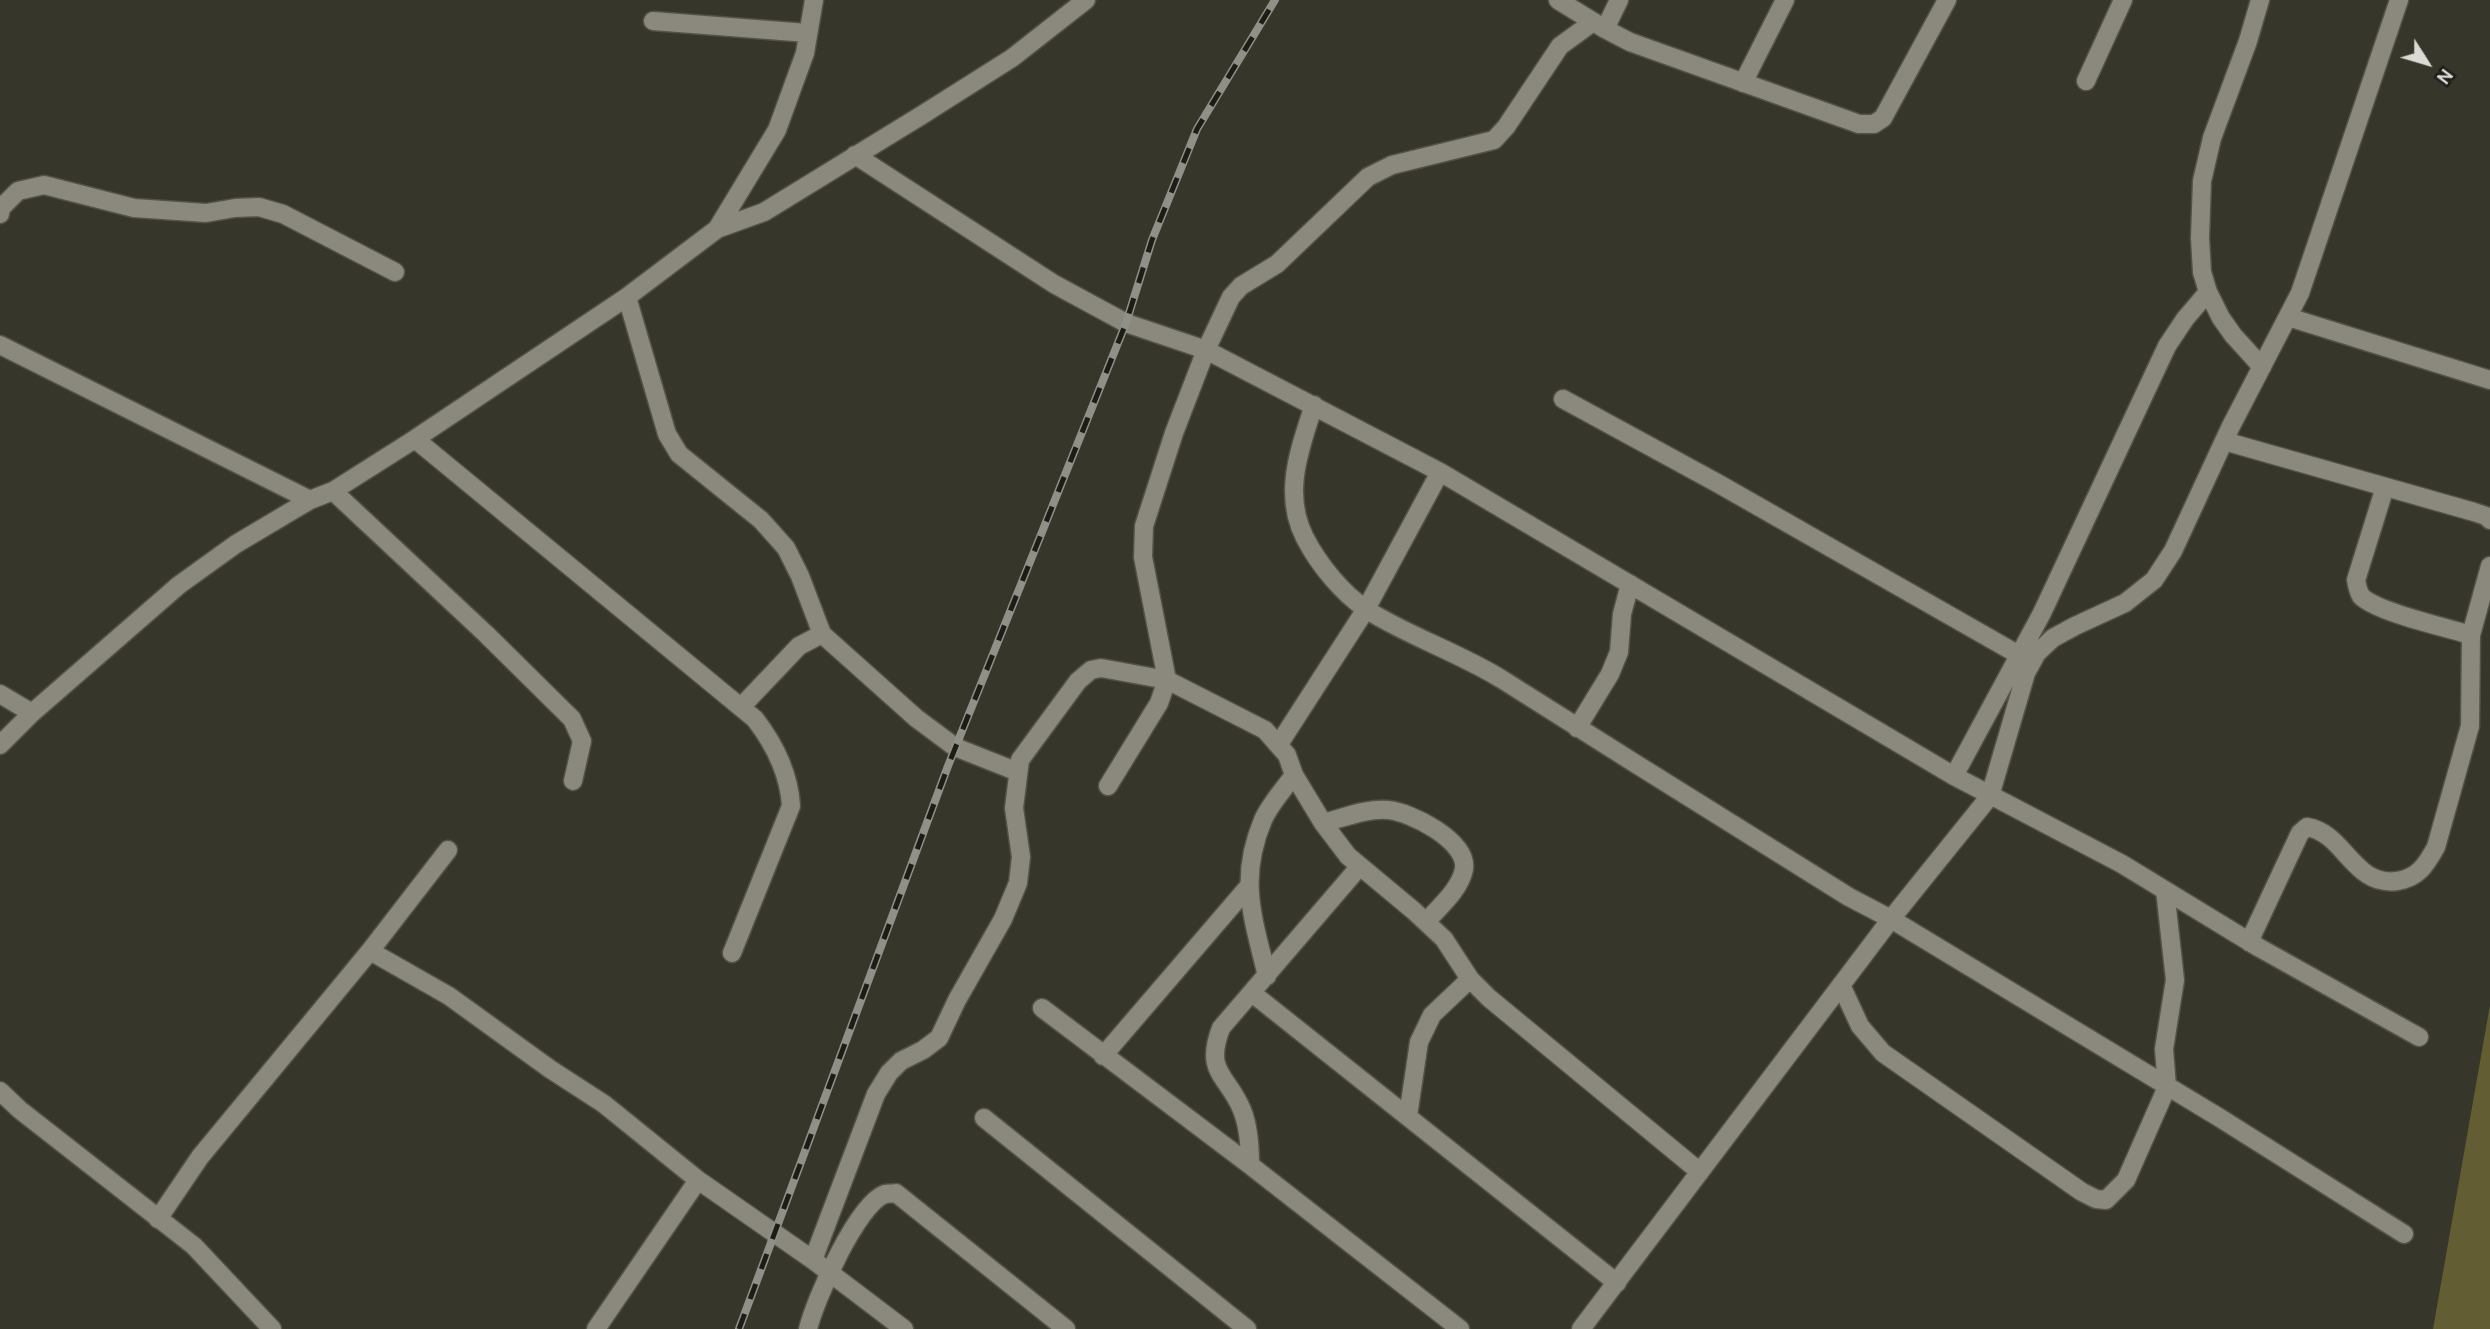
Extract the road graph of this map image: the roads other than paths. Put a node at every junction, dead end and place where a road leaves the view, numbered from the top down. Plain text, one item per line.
1 (814, 0) edge
2 (1086, 0) edge
3 (1558, 0) edge
4 (1619, 0) edge
5 (1785, 0) edge
6 (1947, 0) edge
7 (2123, 0) edge
8 (2260, 0) edge
9 (2399, 0) edge
10 (653, 21) dead end
11 (1599, 25) junction
12 (807, 33) junction
13 (2086, 81) dead end
14 (1743, 83) junction
15 (855, 155) junction
16 (0, 214) edge
17 (717, 229) junction
18 (395, 272) dead end
19 (2208, 292) junction
20 (626, 297) junction
21 (2288, 317) junction
22 (0, 345) edge
23 (1206, 350) junction
24 (2262, 367) junction
25 (2490, 380) edge
26 (1563, 399) dead end
27 (1314, 405) junction
28 (415, 439) junction
29 (2224, 441) junction
30 (1440, 472) junction
31 (2385, 487) junction
32 (333, 491) junction
33 (310, 500) junction
34 (2490, 520) edge
35 (2490, 566) edge
36 (1630, 584) junction
37 (1366, 609) junction
38 (822, 634) junction
39 (2471, 635) junction
40 (2020, 655) junction
41 (1167, 680) junction
42 (0, 694) edge
43 (741, 707) junction
44 (32, 713) junction
45 (1577, 728) junction
46 (1279, 744) junction
47 (0, 745) edge
48 (1018, 772) junction
49 (1294, 775) junction
50 (1954, 776) junction
51 (573, 780) dead end
52 (1108, 786) dead end
53 (1990, 796) junction
54 (1323, 823) junction
55 (448, 850) dead end
56 (1360, 866) junction
57 (1248, 887) junction
58 (2165, 890) junction
59 (1891, 919) junction
60 (1426, 922) junction
61 (2249, 942) junction
62 (370, 951) junction
63 (732, 953) dead end
64 (1267, 976) junction
65 (1470, 979) junction
66 (1841, 985) junction
67 (1252, 993) junction
68 (1042, 1009) dead end
69 (2419, 1037) dead end
70 (1103, 1056) junction
71 (2166, 1087) junction
72 (0, 1091) edge
73 (1408, 1116) junction
74 (984, 1118) dead end
75 (1250, 1165) junction
76 (1700, 1172) junction
77 (698, 1180) junction
78 (159, 1219) junction
79 (2404, 1234) dead end
80 (813, 1259) junction
81 (830, 1272) junction
82 (1616, 1283) junction
83 (1453, 1326) edge
84 (272, 1329) edge
85 (596, 1329) edge
86 (808, 1329) edge
87 (904, 1329) edge
88 (1066, 1329) edge
89 (1247, 1329) edge
90 (1581, 1329) edge

1 - 12 street
2 - 15 street
3 - 11 street
4 - 11 street
5 - 14 street
6 - 14 street
7 - 13 street
8 - 19 street
9 - 21 street
10 - 12 street
11 - 14 street
11 - 23 street
12 - 17 street
15 - 17 street
15 - 23 street
16 - 18 street
17 - 20 street
19 - 24 street
19 - 40 street
20 - 28 street
20 - 38 street
21 - 24 street
21 - 25 street
22 - 33 street
23 - 27 street
23 - 41 street
24 - 29 street
26 - 40 street
27 - 30 street
27 - 37 street
28 - 32 street
28 - 43 street
29 - 31 street
29 - 53 street
30 - 36 street
30 - 37 street
31 - 34 street
31 - 39 street
32 - 33 street
32 - 51 street
33 - 44 street
35 - 39 street
36 - 45 street
36 - 50 street
37 - 45 street
37 - 46 street
38 - 43 street
38 - 48 street
39 - 61 street
40 - 50 street
41 - 46 street
41 - 48 street
41 - 52 street
42 - 44 street
43 - 63 street
44 - 47 street
45 - 59 street
46 - 49 street
48 - 80 street
49 - 54 street
49 - 57 street
50 - 53 street
53 - 58 street
53 - 59 street
54 - 56 street
54 - 60 street
55 - 62 street
56 - 60 street
56 - 64 street
57 - 64 street
57 - 70 street
58 - 61 street
58 - 71 street
59 - 66 street
59 - 71 street
60 - 65 street
61 - 69 street
62 - 77 street
62 - 78 street
64 - 67 street
65 - 73 street
65 - 76 street
66 - 71 street
66 - 76 street
67 - 73 street
67 - 75 street
68 - 70 street
70 - 75 street
71 - 79 street
72 - 78 street
73 - 82 street
74 - 89 street
75 - 83 street
76 - 82 street
77 - 80 street
77 - 85 street
78 - 84 street
80 - 81 street
81 - 86 street
81 - 87 street
81 - 88 street
82 - 90 street

